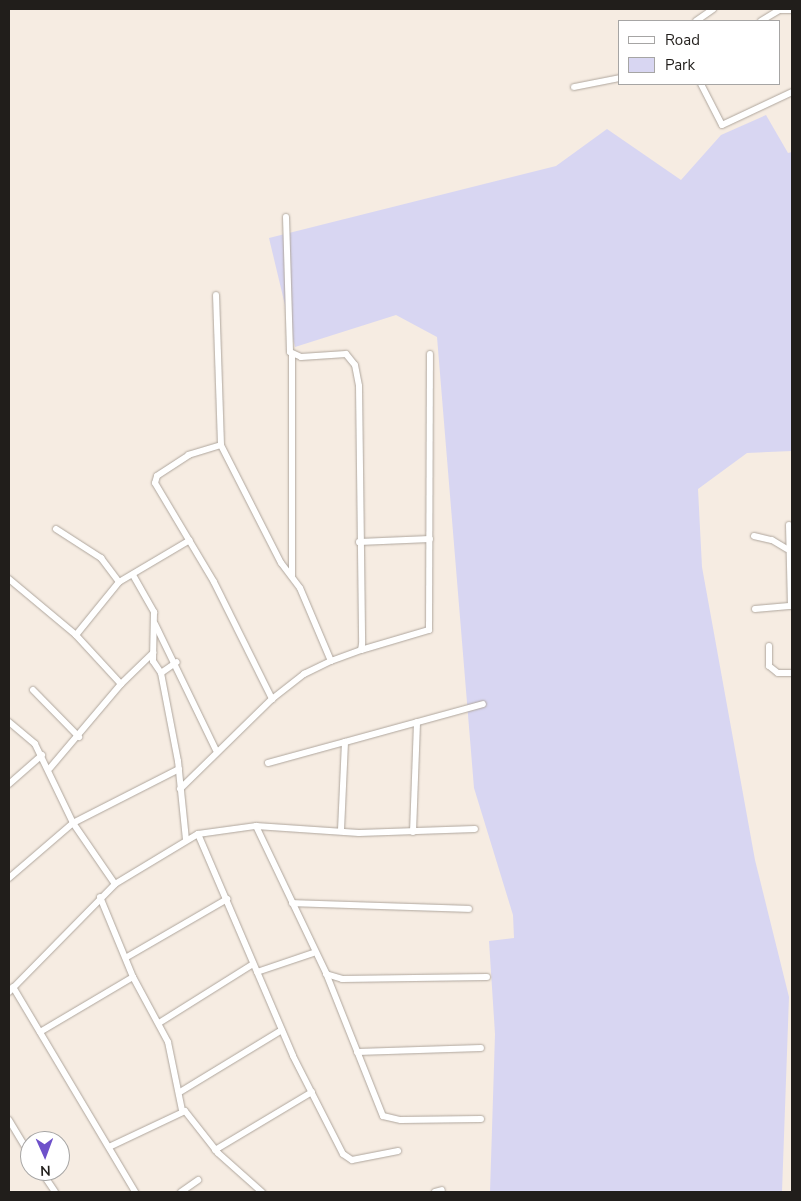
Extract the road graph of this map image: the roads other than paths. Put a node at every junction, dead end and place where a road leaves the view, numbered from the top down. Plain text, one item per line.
1 (713, 9) edge
2 (792, 10) edge
3 (697, 20) edge
4 (763, 20) edge
5 (618, 78) edge
6 (702, 85) edge
7 (574, 87) dead end
8 (792, 92) edge
9 (286, 218) dead end
10 (216, 295) dead end
11 (292, 354) junction
12 (430, 354) dead end
13 (221, 445) junction
14 (789, 525) dead end
15 (56, 529) dead end
16 (754, 536) dead end
17 (430, 539) junction
18 (190, 540) junction
19 (359, 542) junction
20 (787, 549) junction
21 (133, 575) junction
22 (292, 576) junction
23 (9, 579) edge
24 (118, 582) junction
25 (792, 606) edge
26 (755, 609) dead end
27 (154, 623) junction
28 (76, 635) junction
29 (769, 646) dead end
30 (361, 650) junction
31 (152, 653) junction
32 (331, 661) junction
33 (177, 662) junction
34 (162, 673) junction
35 (792, 673) edge
36 (121, 684) junction
37 (33, 690) dead end
38 (272, 699) junction
39 (483, 704) dead end
40 (9, 722) edge
41 (417, 722) junction
42 (79, 737) junction
43 (345, 742) junction
44 (216, 750) junction
45 (42, 756) junction
46 (268, 764) dead end
47 (50, 768) junction
48 (179, 769) junction
49 (9, 784) edge
50 (180, 789) junction
51 (73, 823) junction
52 (256, 826) junction
53 (475, 829) dead end
54 (341, 831) junction
55 (412, 832) junction
56 (198, 834) junction
57 (186, 840) junction
58 (9, 878) edge
59 (115, 884) junction
60 (100, 897) junction
61 (227, 899) junction
62 (292, 903) junction
63 (469, 909) dead end
64 (313, 953) junction
65 (127, 957) junction
66 (253, 964) junction
67 (257, 972) junction
68 (326, 973) junction
69 (133, 977) junction
70 (487, 977) dead end
71 (11, 989) edge
72 (160, 1023) junction
73 (282, 1030) junction
74 (40, 1032) junction
75 (481, 1048) dead end
76 (357, 1052) junction
77 (180, 1092) junction
78 (312, 1092) junction
79 (182, 1110) junction
80 (481, 1119) dead end
81 (9, 1120) edge
82 (20, 1138) edge
83 (109, 1147) junction
84 (215, 1150) junction
85 (398, 1150) dead end
86 (198, 1180) dead end
87 (48, 1181) edge
88 (442, 1190) dead end
89 (55, 1192) edge
90 (135, 1192) edge
91 (181, 1192) edge
92 (262, 1192) edge
93 (434, 1192) edge

1 - 3 street
2 - 4 street
5 - 7 street
6 - 8 street
9 - 11 street
10 - 13 street
11 - 19 street
11 - 22 street
12 - 17 street
13 - 18 street
13 - 22 street
14 - 20 street
15 - 24 street
16 - 20 street
17 - 19 street
17 - 30 street
18 - 21 street
18 - 38 street
19 - 30 street
20 - 25 street
21 - 24 street
21 - 27 street
22 - 32 street
23 - 28 street
24 - 28 street
25 - 26 street
27 - 31 street
27 - 33 street
28 - 36 street
29 - 35 street
30 - 32 street
31 - 34 street
31 - 36 street
32 - 38 street
33 - 34 street
33 - 44 street
34 - 48 street
36 - 42 street
37 - 42 street
38 - 44 street
39 - 41 street
40 - 45 street
41 - 43 street
41 - 55 street
42 - 47 street
43 - 46 street
43 - 54 street
44 - 50 street
45 - 47 street
45 - 49 street
47 - 51 street
48 - 50 street
48 - 51 street
50 - 57 street
51 - 58 street
51 - 59 street
52 - 54 street
52 - 56 street
52 - 62 street
53 - 55 street
54 - 55 street
56 - 57 street
56 - 61 street
57 - 59 street
59 - 60 street
60 - 65 street
60 - 71 street
61 - 65 street
61 - 66 street
62 - 63 street
62 - 64 street
64 - 67 street
64 - 68 street
65 - 69 street
66 - 67 street
66 - 72 street
67 - 73 street
68 - 70 street
68 - 76 street
69 - 72 street
69 - 74 street
71 - 74 street
72 - 77 street
73 - 77 street
73 - 78 street
74 - 83 street
75 - 76 street
76 - 80 street
77 - 79 street
78 - 84 street
78 - 85 street
79 - 83 street
79 - 84 street
81 - 82 street
83 - 90 street
84 - 92 street
86 - 91 street
87 - 89 street
88 - 93 street

